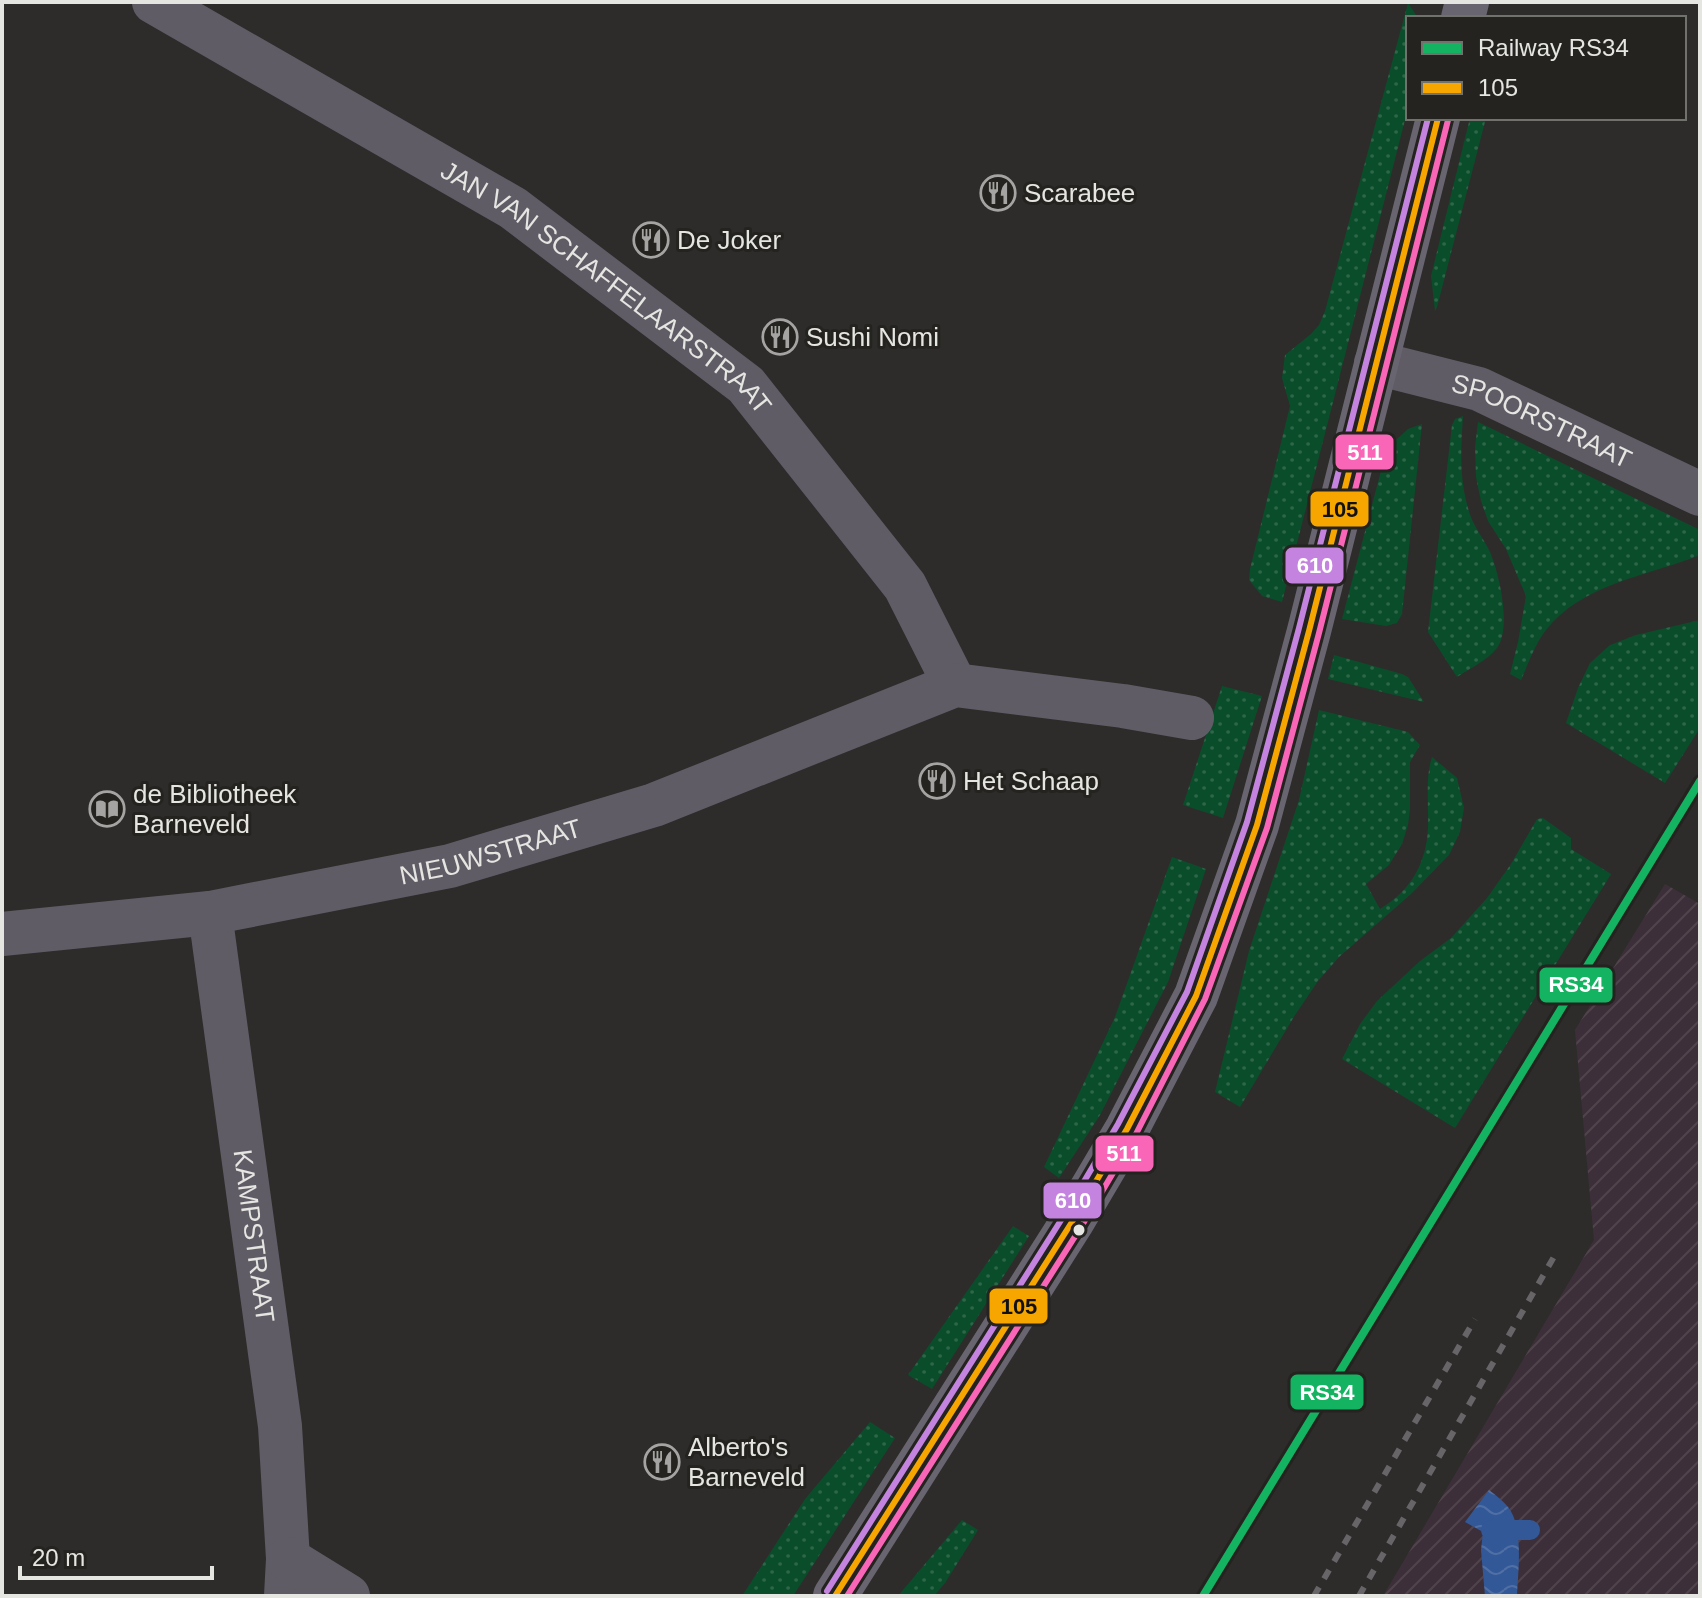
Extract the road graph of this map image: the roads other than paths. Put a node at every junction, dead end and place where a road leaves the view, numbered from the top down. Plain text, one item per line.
1 (154, 2) edge
2 (1437, 120) edge
3 (1376, 363) junction
4 (1700, 494) edge
5 (955, 685) junction
6 (1192, 718) dead end
7 (210, 913) junction
8 (2, 934) edge
9 (287, 1578) edge
10 (348, 1596) edge
11 (835, 1596) edge

1 - 5 street, JAN VAN SCHAFFELAARSTRAAT
2 - 3 main road
3 - 4 street, SPOORSTRAAT
3 - 11 main road
5 - 6 street
5 - 7 street, NIEUWSTRAAT
7 - 8 street, NIEUWSTRAAT
7 - 9 street, KAMPSTRAAT
9 - 10 street, KAMPSTRAAT

